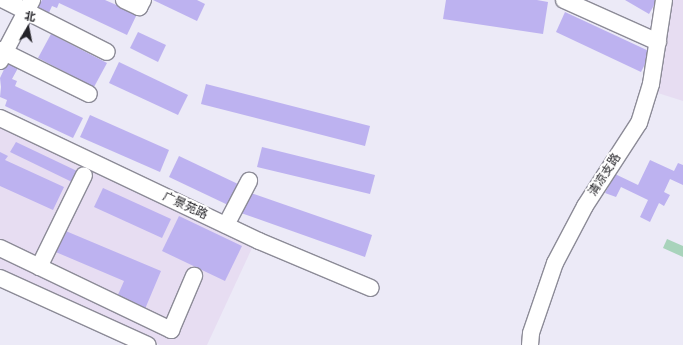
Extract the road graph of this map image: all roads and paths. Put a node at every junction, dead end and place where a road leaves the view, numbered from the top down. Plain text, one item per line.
1 (4, 0) edge
2 (124, 0) edge
3 (143, 0) edge
4 (564, 0) edge
5 (664, 0) edge
6 (29, 6) edge
7 (658, 42) junction
8 (107, 52) dead end
9 (2, 55) edge
10 (89, 94) dead end
11 (0, 118) edge
12 (84, 175) dead end
13 (249, 181) dead end
14 (226, 225) junction
15 (0, 248) edge
16 (39, 267) junction
17 (194, 276) dead end
18 (0, 278) edge
19 (371, 288) dead end
20 (144, 344) edge
21 (530, 345) edge

1 - 6 street
2 - 3 street
4 - 7 street
5 - 7 street, 清凉支路
6 - 8 street
6 - 9 street
7 - 21 street, 清凉支路
9 - 10 street
11 - 14 street, 广景苑路
12 - 16 street
13 - 14 street
14 - 19 street, 广景苑路
15 - 16 street
16 - 17 street
18 - 20 street

